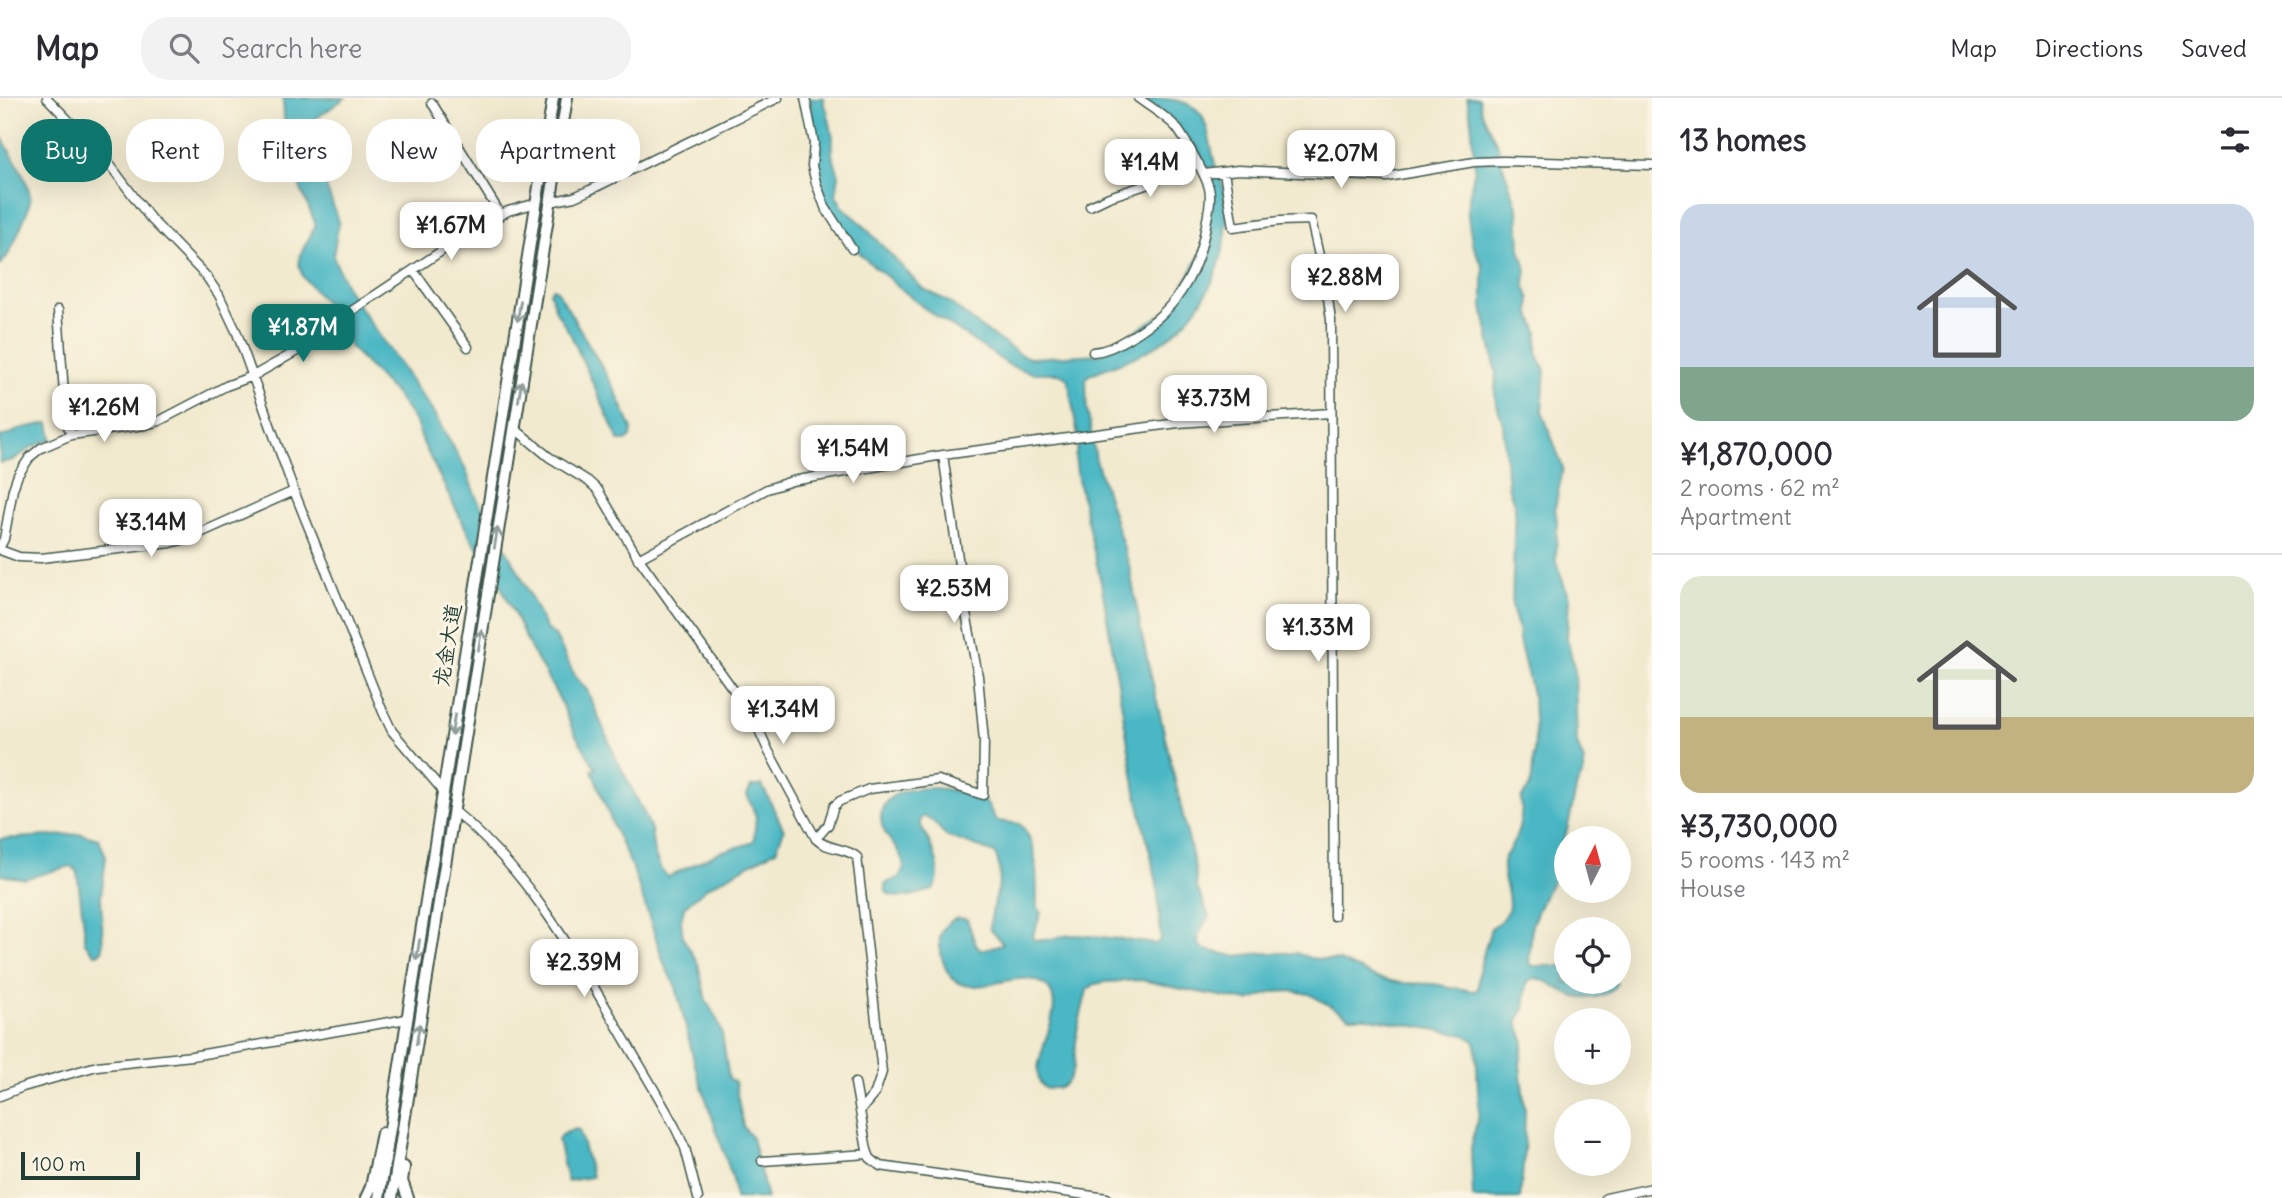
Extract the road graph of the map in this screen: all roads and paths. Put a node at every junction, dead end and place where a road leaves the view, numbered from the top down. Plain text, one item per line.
1 (47, 98) edge
2 (553, 98) edge
3 (566, 98) edge
4 (778, 98) edge
5 (805, 98) edge
6 (1138, 98) edge
7 (432, 103) dead end
8 (1199, 164) junction
9 (1652, 165) edge
10 (1224, 172) junction
11 (1203, 174) junction
12 (550, 202) junction
13 (537, 203) junction
14 (1090, 206) dead end
15 (501, 215) junction
16 (852, 249) dead end
17 (413, 270) junction
18 (58, 310) dead end
19 (468, 347) dead end
20 (1093, 352) dead end
21 (253, 376) junction
22 (1331, 412) junction
23 (514, 428) junction
24 (71, 435) junction
25 (943, 455) junction
26 (295, 491) junction
27 (0, 548) edge
28 (638, 559) junction
29 (443, 791) junction
30 (453, 810) junction
31 (816, 839) junction
32 (1334, 916) dead end
33 (407, 1019) junction
34 (411, 1077) junction
35 (397, 1080) junction
36 (855, 1083) dead end
37 (0, 1096) edge
38 (860, 1111) junction
39 (868, 1154) junction
40 (762, 1161) dead end
41 (1652, 1188) edge
42 (366, 1198) edge
43 (379, 1198) edge
44 (392, 1198) edge
45 (408, 1198) edge
46 (698, 1198) edge
47 (1107, 1198) edge
48 (1606, 1198) edge

1 - 21 street
2 - 13 main road, 龙金大道
3 - 12 main road, 龙金大道
4 - 12 street
5 - 16 street
6 - 8 street
7 - 15 street
8 - 11 street
8 - 14 street
9 - 10 street
10 - 11 street
10 - 22 street
11 - 20 street
23 -> 12 main road, 龙金大道
13 - 15 street
13 -> 29 main road, 龙金大道
15 - 17 street
17 - 19 street
17 - 21 street
18 - 24 street
21 - 24 street
21 - 26 street
22 - 25 street
22 - 32 street
23 - 28 street
30 -> 23 main road, 龙金大道
24 - 27 street
25 - 28 street
25 - 31 street
26 - 27 street
26 - 29 street
28 - 31 street
29 -> 33 main road, 龙金大道
34 -> 30 main road, 龙金大道
30 - 46 street
31 - 38 street
33 - 35 main road, 龙金大道
33 - 37 street
34 - 44 main road, 龙金大道
34 - 45 main road
35 - 42 main road
35 - 43 main road, 龙金大道
36 - 38 street
38 - 39 street
39 - 40 street
39 - 47 street
41 - 48 street

